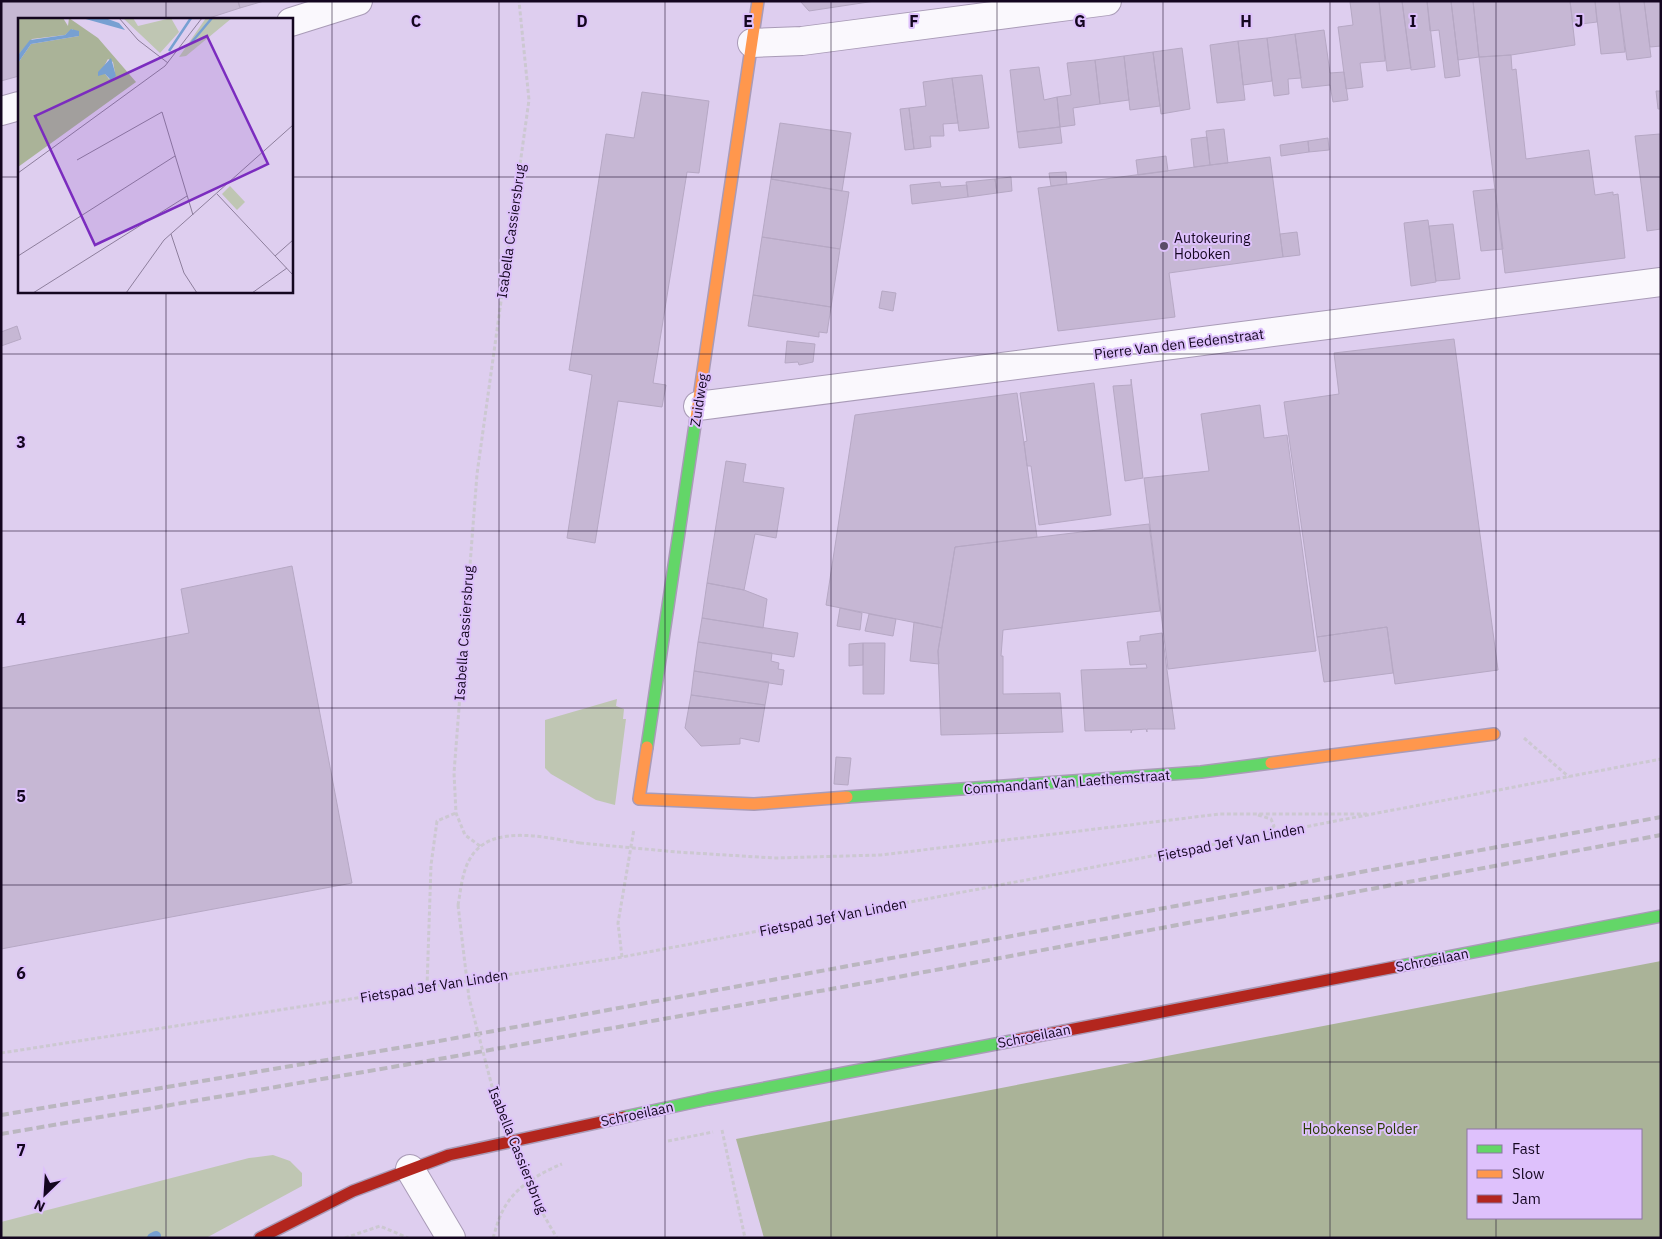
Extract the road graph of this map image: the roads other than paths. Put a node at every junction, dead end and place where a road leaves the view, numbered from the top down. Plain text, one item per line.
1 (358, 1) edge
2 (758, 1) edge
3 (1108, 1) edge
4 (292, 22) edge
5 (752, 43) junction
6 (18, 106) edge
7 (1, 111) edge
8 (1661, 282) edge
9 (698, 406) junction
10 (1494, 734) road end
11 (639, 798) joint
12 (1661, 916) edge
13 (410, 1169) junction
14 (260, 1238) edge
15 (451, 1238) edge

1 - 4 street
2 - 5 street, Zuidweg
3 - 5 street
5 - 9 street, Zuidweg
6 - 7 street
8 - 9 street, Pierre Van den Eedenstraat
9 - 11 street, Zuidweg
10 - 11 street, Commandant Van Laethemstraat
12 - 13 street, Schroeilaan
13 - 14 street, Schroeilaan
13 - 15 street

